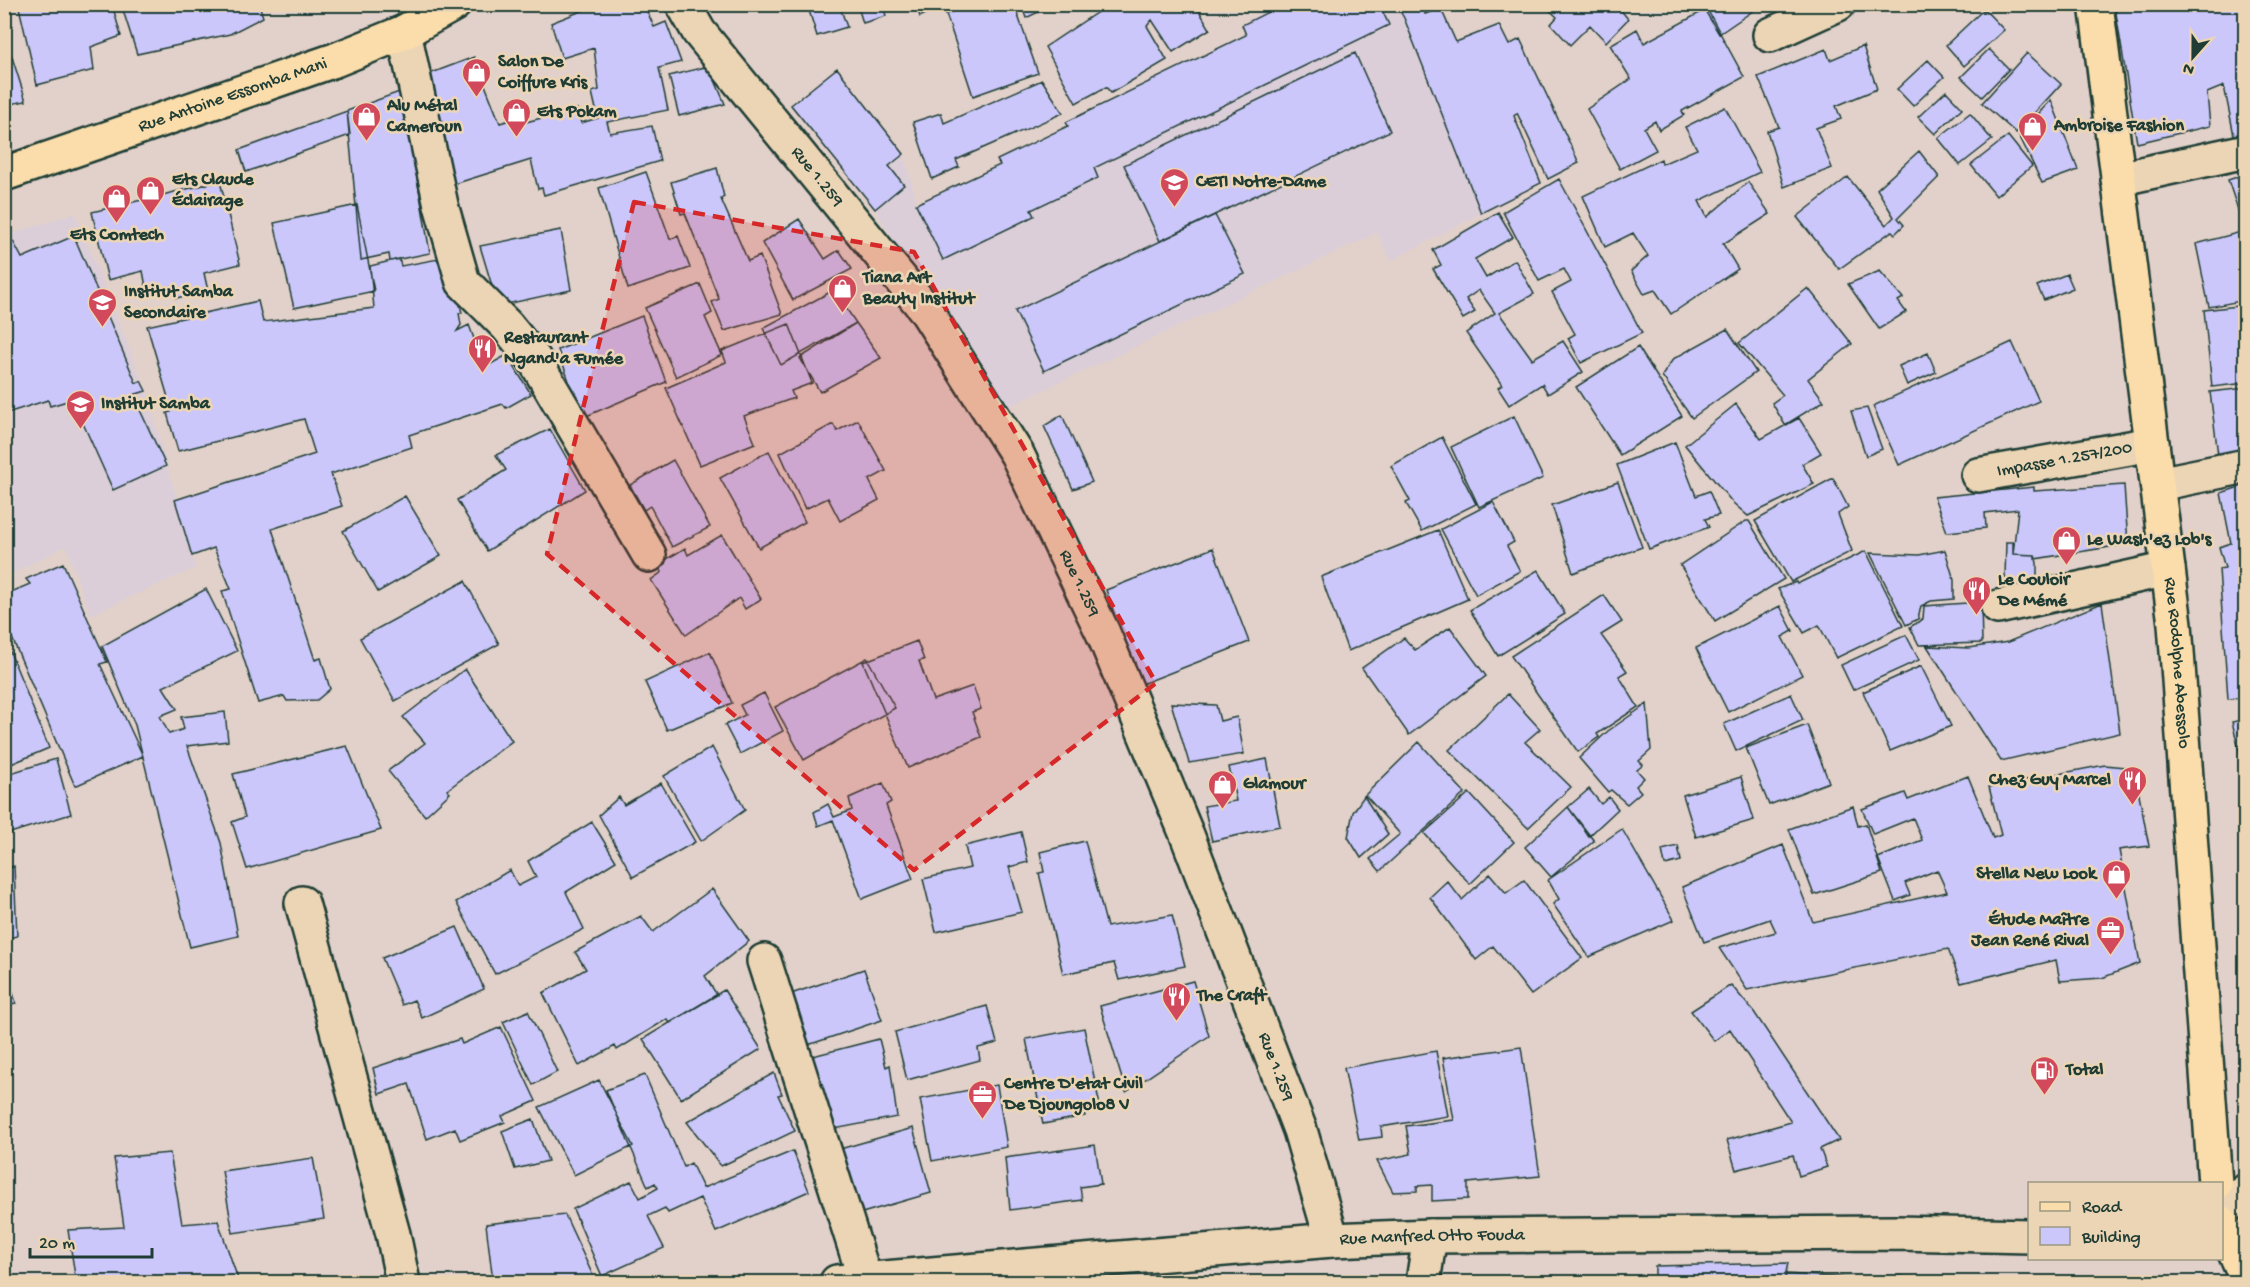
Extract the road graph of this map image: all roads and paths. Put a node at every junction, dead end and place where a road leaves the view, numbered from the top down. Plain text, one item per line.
1 (454, 4) edge
2 (682, 4) edge
3 (1838, 4) edge
4 (2096, 4) edge
5 (404, 32) junction
6 (1770, 35) dead end
7 (2246, 151) edge
8 (4, 174) edge
9 (2118, 179) junction
10 (2152, 444) junction
11 (2246, 466) edge
12 (1978, 475) dead end
13 (2158, 484) junction
14 (649, 555) dead end
15 (2168, 569) junction
16 (1998, 608) dead end
17 (302, 903) dead end
18 (764, 961) dead end
19 (2215, 1182) edge
20 (2246, 1191) edge
21 (2223, 1209) edge
22 (2223, 1225) edge
23 (1430, 1236) junction
24 (2028, 1236) edge
25 (1332, 1240) junction
26 (2246, 1278) edge
27 (851, 1281) edge
28 (403, 1282) edge
29 (1423, 1282) edge

1 - 5 main road, Rue Antoine Essomba Mani
2 - 25 street, Rue 1.259
3 - 6 street
4 - 9 main road, Rue Rodolphe Abessolo
5 - 8 main road, Rue Antoine Essomba Mani
5 - 14 street
7 - 9 street
9 - 10 main road, Rue Rodolphe Abessolo
10 - 12 street, Impasse 1.257/200
10 - 13 main road, Rue Rodolphe Abessolo
11 - 13 street
13 - 15 main road, Rue Rodolphe Abessolo
15 - 16 street
15 - 19 main road, Rue Rodolphe Abessolo
17 - 28 street
18 - 27 street
20 - 21 street
22 - 26 main road
23 - 24 street, Rue Manfred Otto Fouda
23 - 25 street, Rue Manfred Otto Fouda
23 - 29 street
25 - 27 street, Rue Manfred Otto Fouda

